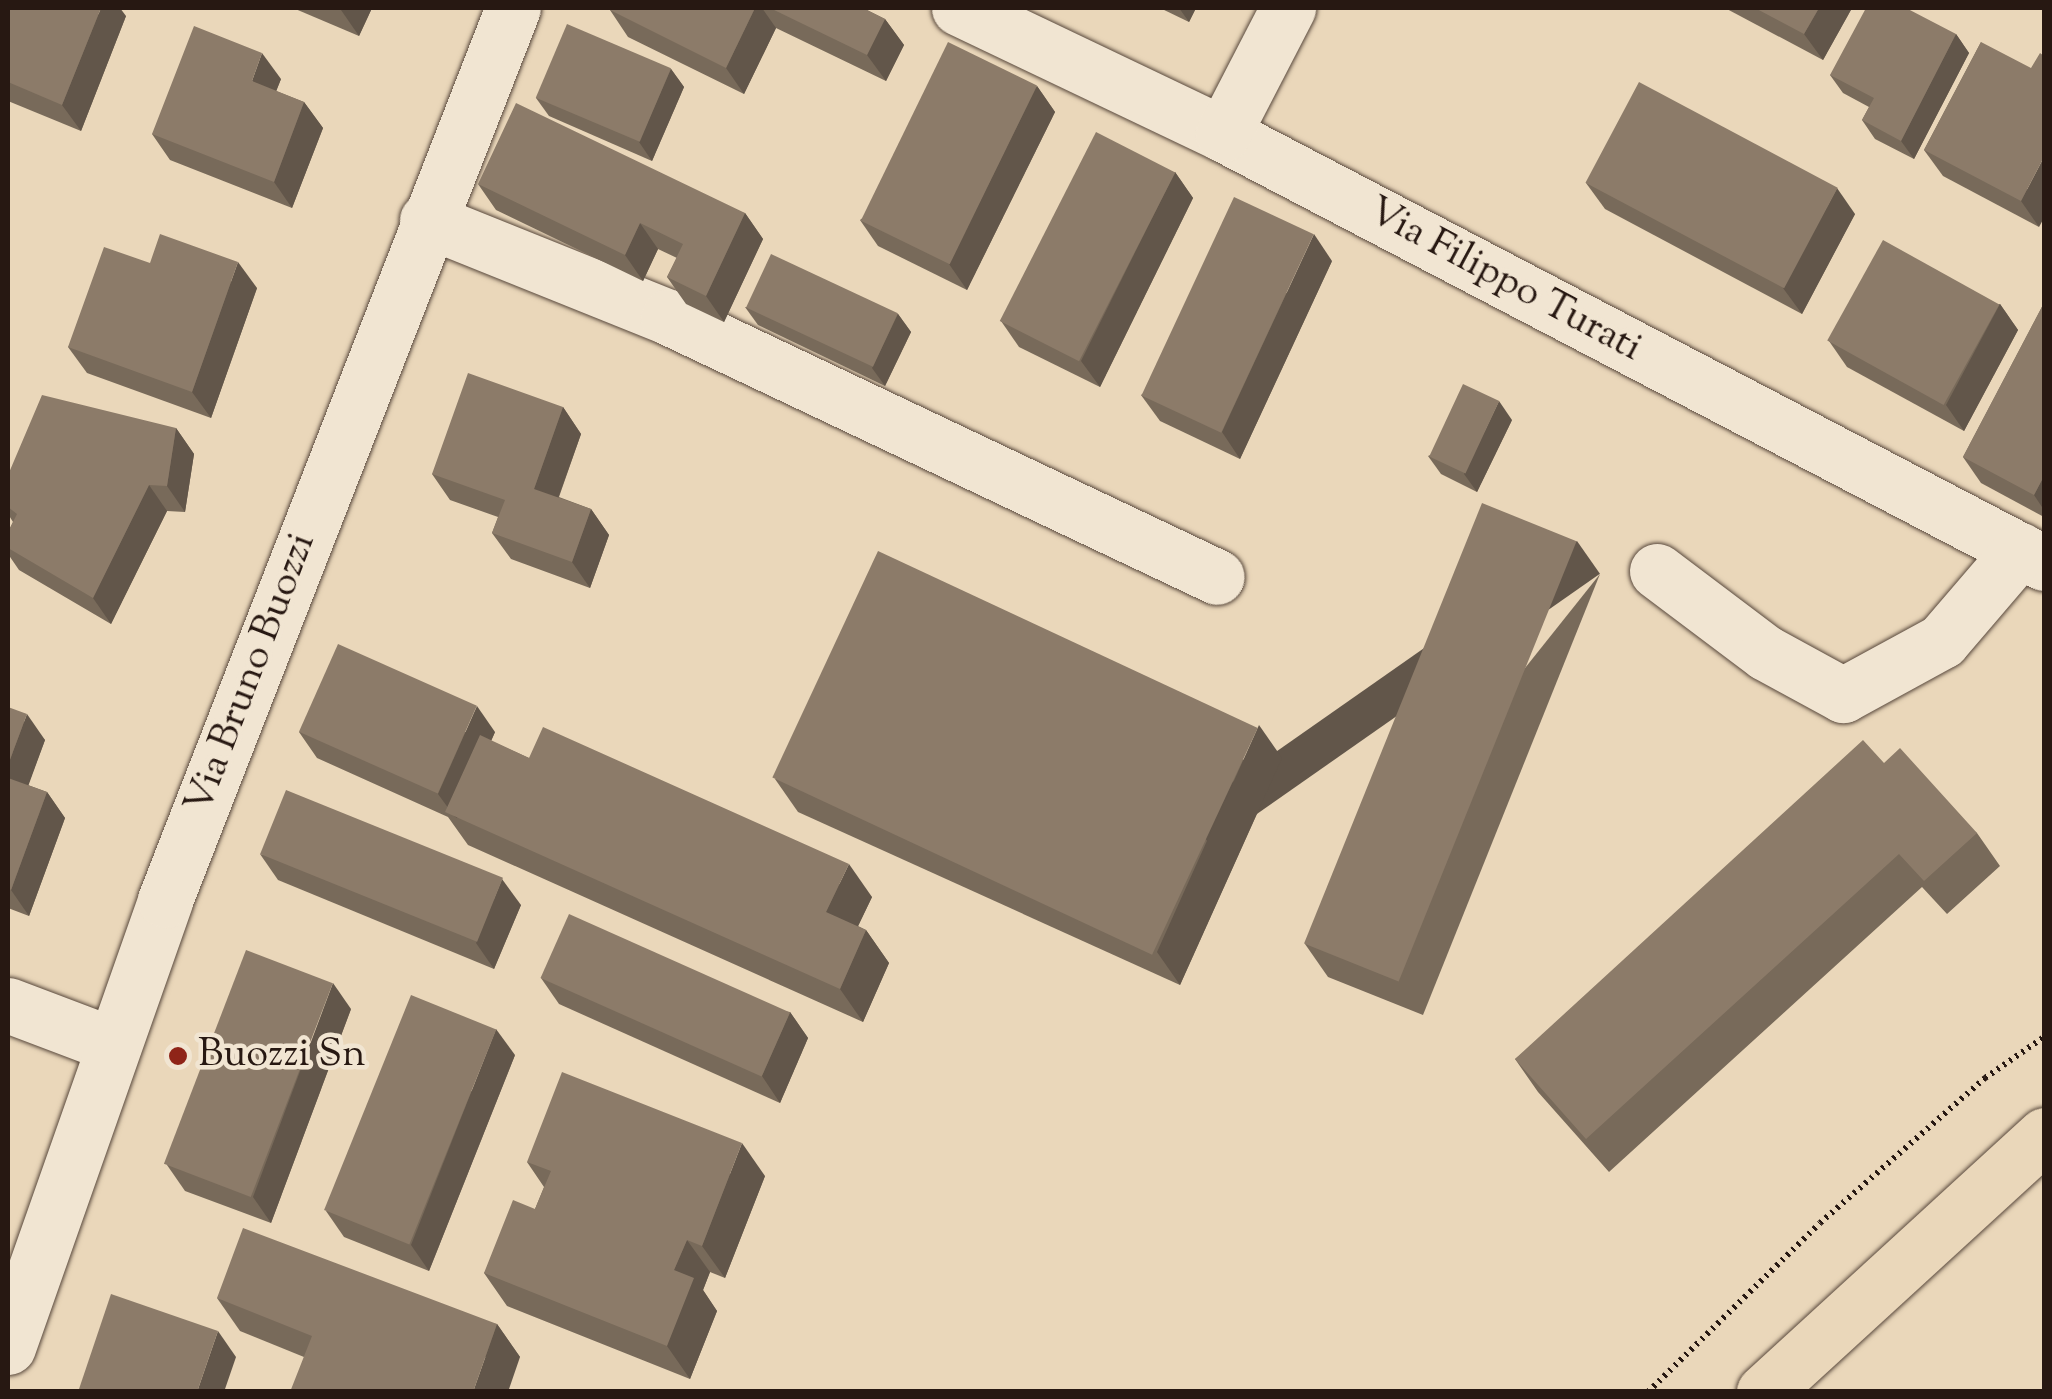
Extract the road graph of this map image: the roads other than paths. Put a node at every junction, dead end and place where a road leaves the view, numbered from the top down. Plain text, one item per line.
1 (513, 8) edge
2 (959, 8) edge
3 (1288, 8) edge
4 (1223, 134) junction
5 (427, 220) junction
6 (2032, 557) edge
7 (1658, 571) dead end
8 (1217, 578) dead end
9 (8, 1005) edge
10 (114, 1046) junction
11 (2044, 1135) edge
12 (8, 1347) edge
13 (1764, 1392) edge

1 - 5 street, Via Bruno Buozzi
2 - 4 street, Via Filippo Turati
3 - 4 street
4 - 6 street, Via Filippo Turati
5 - 8 street
5 - 10 street, Via Bruno Buozzi
6 - 7 street
9 - 10 street
10 - 12 street, Via Bruno Buozzi
11 - 13 main road

